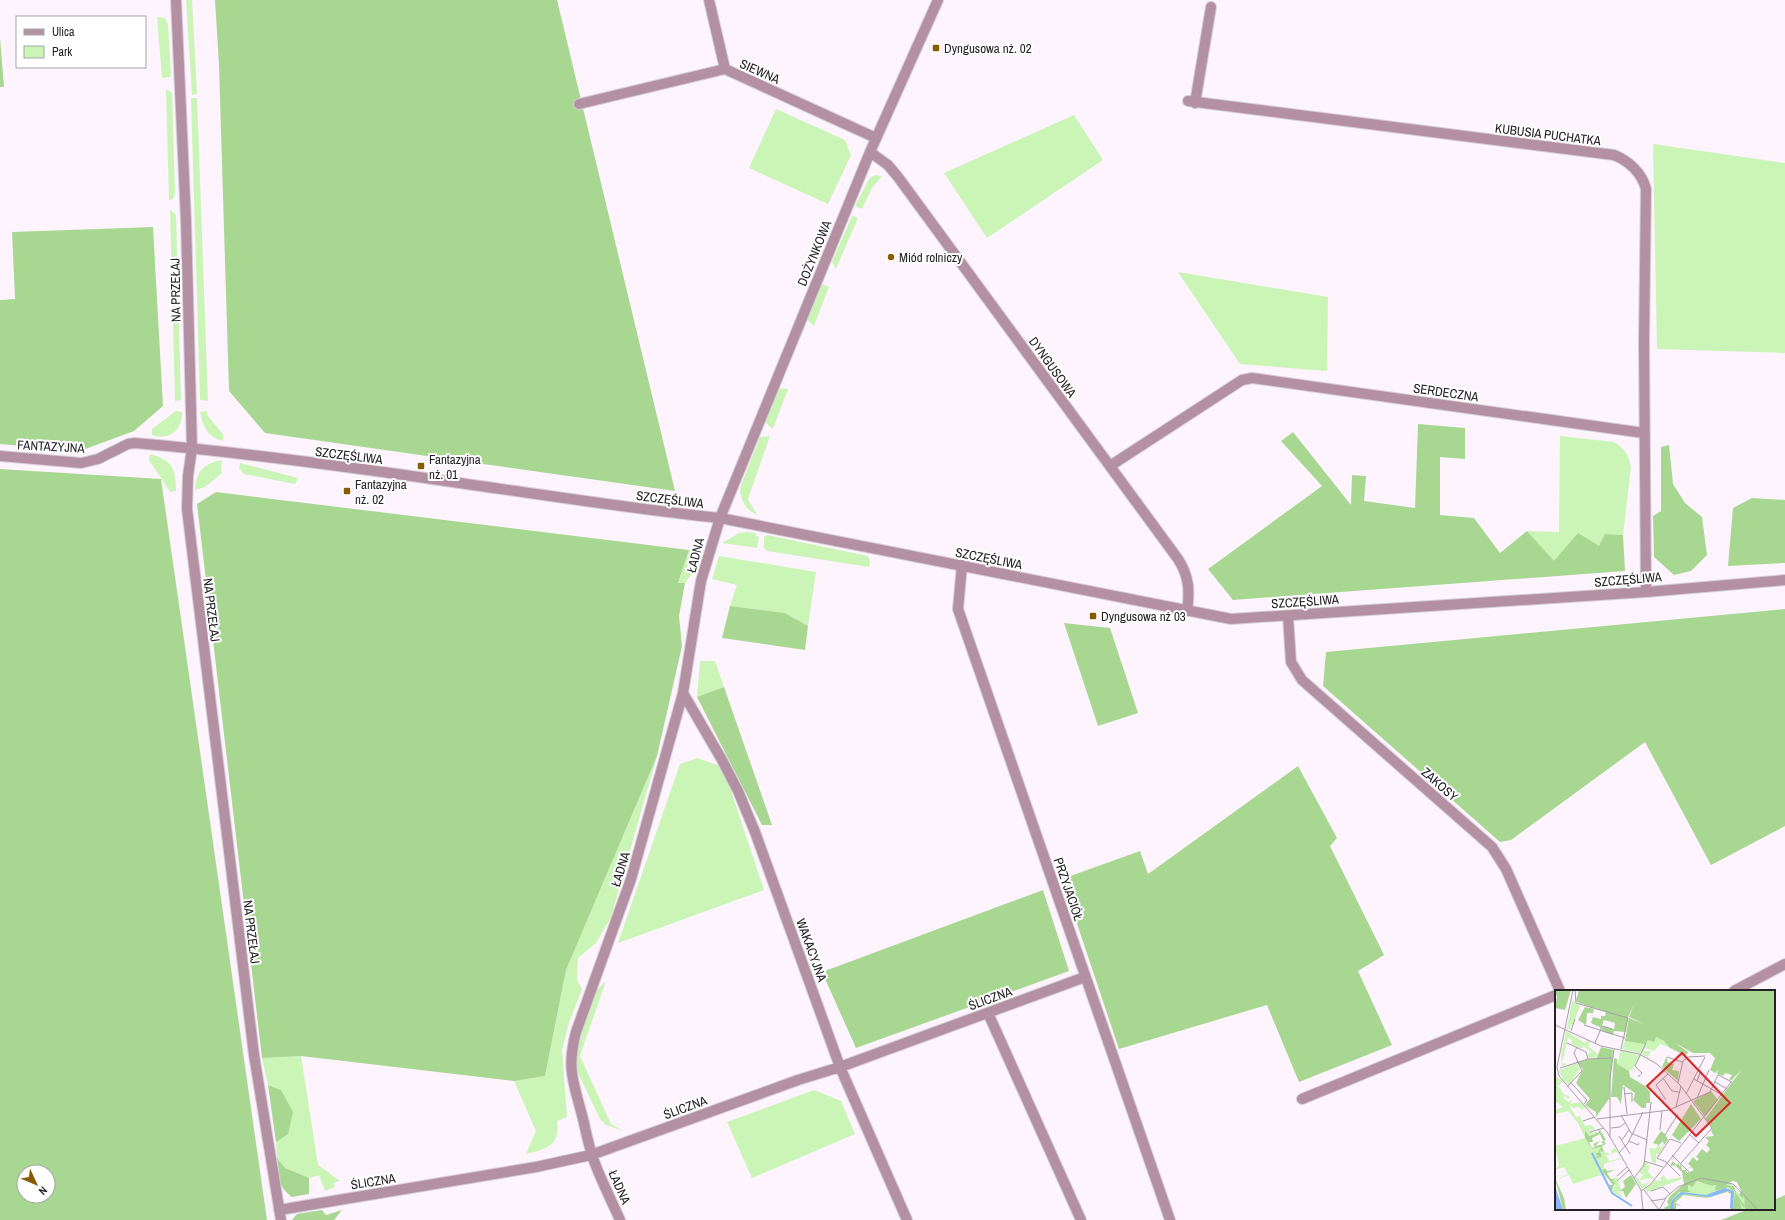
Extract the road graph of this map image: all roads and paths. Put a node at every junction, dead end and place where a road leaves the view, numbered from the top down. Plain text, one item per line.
1 (176, 0) edge
2 (709, 0) edge
3 (938, 0) edge
4 (1211, 7) dead end
5 (724, 69) junction
6 (579, 104) dead end
7 (876, 138) junction
8 (870, 152) junction
9 (1644, 433) junction
10 (192, 448) junction
11 (0, 456) edge
12 (1110, 466) junction
13 (720, 518) junction
14 (962, 565) junction
15 (1785, 580) edge
16 (1646, 592) junction
17 (1187, 611) junction
18 (1288, 616) junction
19 (683, 693) junction
20 (1785, 964) edge
21 (1086, 977) junction
22 (1560, 990) edge
23 (1736, 990) edge
24 (1555, 995) edge
25 (988, 1013) junction
26 (840, 1067) junction
27 (1302, 1099) dead end
28 (592, 1155) junction
29 (279, 1210) junction
30 (1605, 1210) edge
31 (281, 1220) edge
32 (620, 1220) edge
33 (907, 1220) edge
34 (1081, 1220) edge
35 (1170, 1220) edge
36 (1604, 1220) edge

1 - 10 street, NA PRZEŁAJ
2 - 5 street
3 - 7 street, DOŻYNKOWA
4 - 9 street, KUBUSIA PUCHATKA
5 - 6 street, SIEWNA
5 - 7 street, SIEWNA
7 - 8 street, DOŻYNKOWA
8 - 12 street, DYNGUSOWA
8 - 13 street, DOŻYNKOWA
9 - 12 street, SERDECZNA
9 - 16 street
10 - 11 street, FANTAZYJNA
10 - 13 street, SZCZĘŚLIWA
10 - 29 street, NA PRZEŁAJ
12 - 17 street, DYNGUSOWA
13 - 14 street, SZCZĘŚLIWA
13 - 19 street, ŁADNA
14 - 17 street, SZCZĘŚLIWA
14 - 21 street, PRZYJACIÓŁ
15 - 16 street, SZCZĘŚLIWA
16 - 18 street, SZCZĘŚLIWA
17 - 18 street, SZCZĘŚLIWA
18 - 22 street, ZAKOSY
19 - 26 street, WAKACYJNA
19 - 28 street, ŁADNA
20 - 23 street
21 - 25 street, ŚLICZNA
21 - 35 street, PRZYJACIÓŁ
24 - 27 street
25 - 26 street, ŚLICZNA
25 - 34 street
26 - 28 street, ŚLICZNA
26 - 33 street, WAKACYJNA
28 - 29 street, ŚLICZNA
28 - 32 street, ŁADNA
29 - 31 street, NA PRZEŁAJ
30 - 36 street

